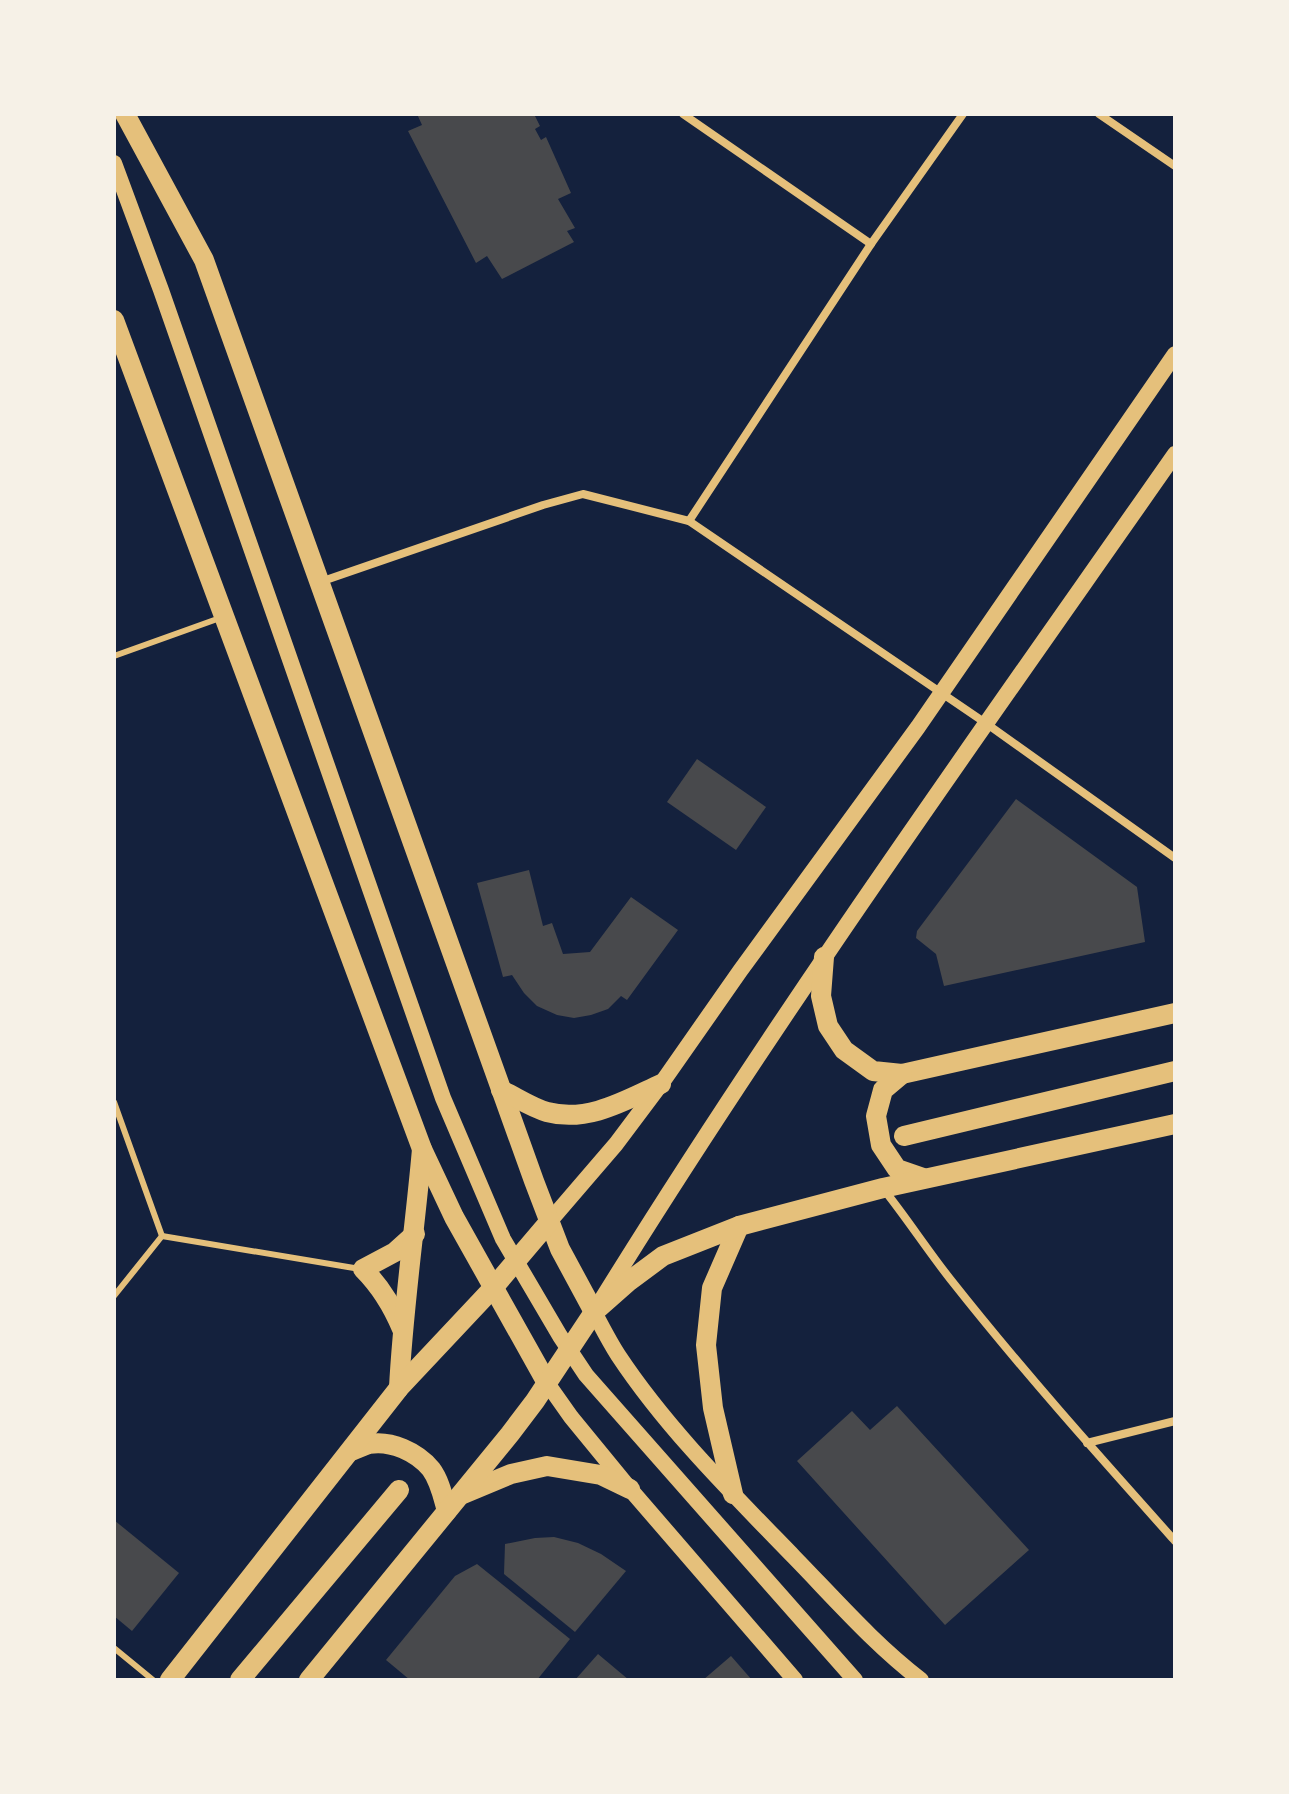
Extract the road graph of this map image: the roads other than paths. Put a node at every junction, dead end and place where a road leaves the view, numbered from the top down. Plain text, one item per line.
1 (125, 114) edge
2 (683, 114) edge
3 (963, 114) edge
4 (1099, 114) edge
5 (114, 163) edge
6 (1175, 166) edge
7 (871, 244) junction
8 (114, 320) edge
9 (1175, 354) edge
10 (1175, 454) edge
11 (689, 521) junction
12 (319, 583) junction
13 (225, 617) junction
14 (114, 656) edge
15 (942, 693) junction
16 (987, 724) junction
17 (1175, 858) edge
18 (824, 957) junction
19 (1175, 1013) edge
20 (1175, 1071) edge
21 (902, 1074) junction
22 (661, 1084) junction
23 (501, 1090) junction
24 (114, 1102) edge
25 (1175, 1124) edge
26 (904, 1136) dead end
27 (422, 1149) junction
28 (923, 1178) junction
29 (883, 1188) junction
30 (549, 1222) junction
31 (739, 1226) junction
32 (415, 1234) junction
33 (162, 1236) junction
34 (363, 1269) junction
35 (493, 1288) junction
36 (114, 1296) edge
37 (594, 1312) junction
38 (402, 1329) junction
39 (547, 1383) junction
40 (399, 1388) junction
41 (1175, 1421) edge
42 (1087, 1443) junction
43 (351, 1451) junction
44 (630, 1489) junction
45 (399, 1490) dead end
46 (733, 1494) junction
47 (453, 1503) junction
48 (1175, 1541) edge
49 (114, 1648) edge
50 (153, 1680) edge
51 (170, 1680) edge
52 (240, 1680) edge
53 (309, 1680) edge
54 (795, 1680) edge
55 (855, 1680) edge
56 (921, 1680) edge

1 - 12 main road
2 - 7 street
3 - 7 street
4 - 6 street
5 - 55 main road
7 - 11 street
8 - 13 main road
9 - 15 main road
10 - 16 main road
11 - 12 street
11 - 15 street
12 - 23 main road
13 - 14 lane
13 - 27 main road
15 - 16 street
15 - 22 main road
16 - 17 street
16 - 18 main road
18 - 21 main road
18 - 37 main road
19 - 21 main road
20 - 26 main road
21 - 28 main road
22 - 23 main road
22 - 30 main road
23 - 30 main road
24 - 33 lane
25 - 28 main road
27 - 32 main road
27 - 35 main road
28 - 29 main road
29 - 31 main road
29 - 42 street
30 - 35 main road
30 - 37 main road
31 - 37 main road
31 - 46 main road
32 - 34 main road
32 - 38 main road
33 - 34 lane
33 - 36 lane
34 - 38 main road
35 - 39 main road
35 - 40 main road
37 - 39 main road
37 - 46 main road
38 - 40 main road
39 - 44 main road
39 - 47 main road
40 - 43 main road
41 - 42 street
42 - 48 street
43 - 47 main road
43 - 51 main road
44 - 47 main road
44 - 54 main road
45 - 52 main road
46 - 56 main road
47 - 53 main road
49 - 50 lane

